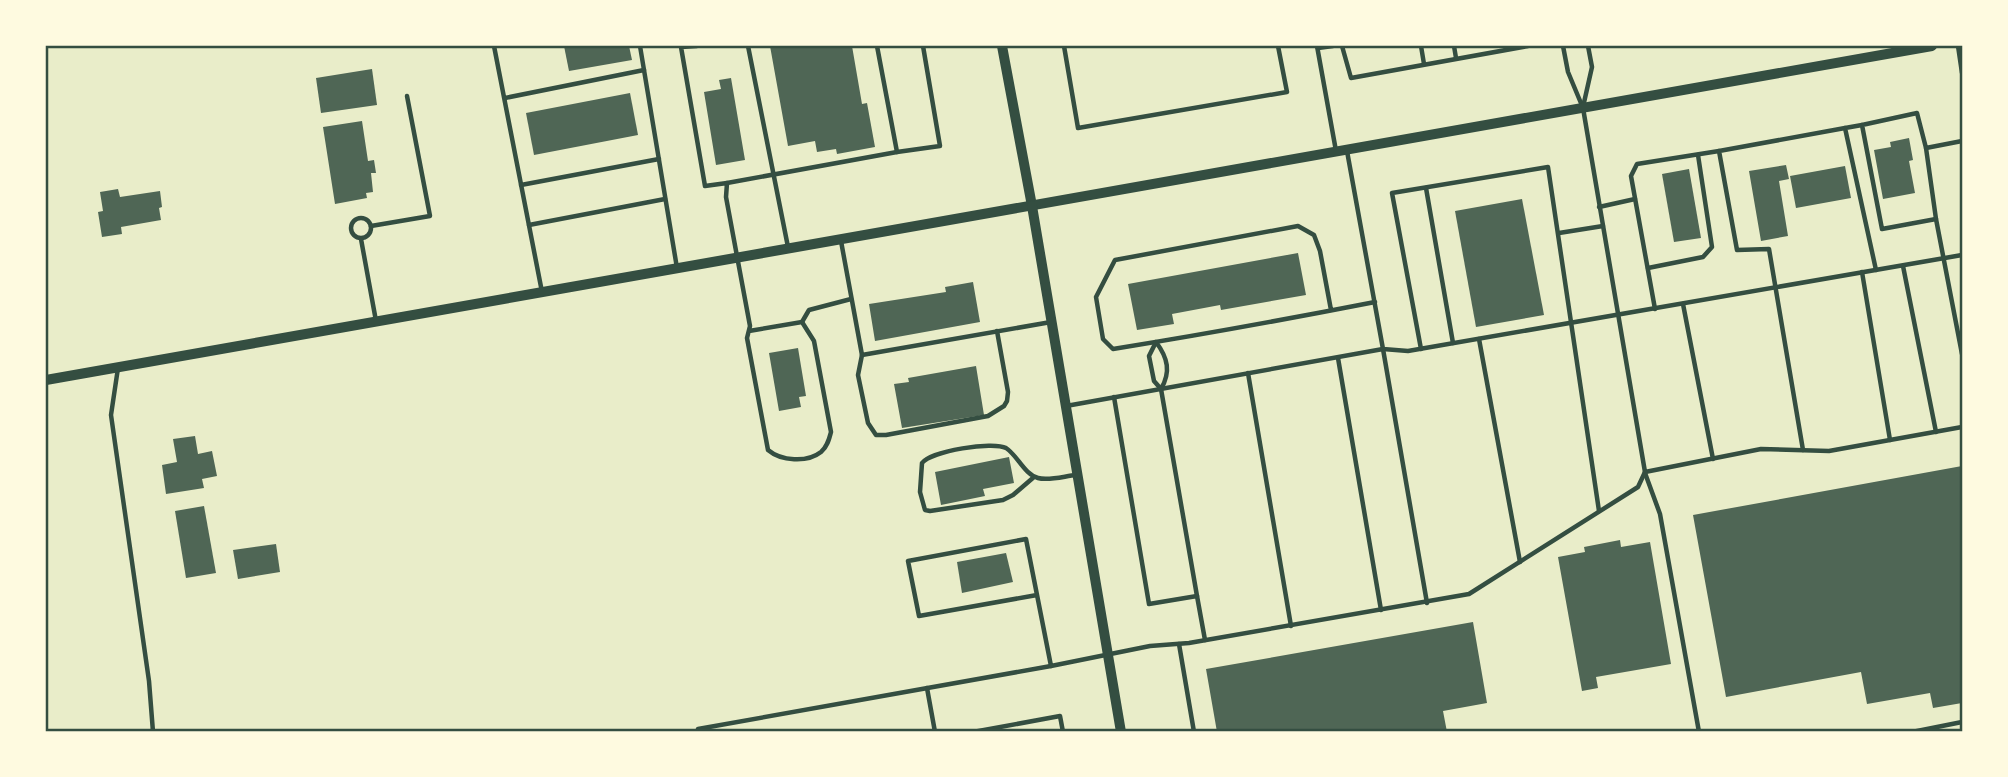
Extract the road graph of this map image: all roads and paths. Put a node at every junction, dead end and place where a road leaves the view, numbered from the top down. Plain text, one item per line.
1 (495, 46) edge
2 (640, 46) edge
3 (697, 46) edge
4 (748, 46) edge
5 (877, 46) edge
6 (923, 46) edge
7 (1004, 46) edge
8 (1064, 46) edge
9 (1278, 46) edge
10 (1333, 46) edge
11 (1342, 46) edge
12 (1420, 46) edge
13 (1454, 46) edge
14 (1528, 46) edge
15 (1563, 46) edge
16 (1588, 46) edge
17 (1932, 46) edge
18 (1958, 46) edge
19 (1317, 47) edge
20 (1456, 58) junction
21 (1424, 64) junction
22 (644, 70) junction
23 (1962, 72) edge
24 (407, 96) dead end
25 (505, 98) junction
26 (1583, 108) junction
27 (1861, 125) junction
28 (1845, 128) junction
29 (1962, 141) edge
30 (1926, 148) junction
31 (1342, 151) junction
32 (1718, 151) junction
33 (897, 152) junction
34 (1698, 155) junction
35 (659, 159) junction
36 (772, 176) junction
37 (727, 183) junction
38 (521, 184) junction
39 (1426, 188) junction
40 (665, 199) junction
41 (1635, 199) junction
42 (1032, 206) junction
43 (1600, 207) junction
44 (1936, 219) junction
45 (529, 225) junction
46 (372, 226) junction
47 (1603, 226) junction
48 (1559, 233) junction
49 (361, 239) junction
50 (840, 240) junction
51 (789, 249) junction
52 (1962, 255) edge
53 (737, 258) junction
54 (1944, 258) junction
55 (1903, 265) junction
56 (1648, 268) junction
57 (677, 269) junction
58 (1876, 270) junction
59 (1862, 272) junction
60 (1774, 288) junction
61 (542, 293) junction
62 (851, 299) junction
63 (1375, 302) junction
64 (1683, 304) junction
65 (1655, 309) junction
66 (1331, 310) junction
67 (1618, 315) junction
68 (802, 321) junction
69 (376, 322) junction
70 (1051, 322) junction
71 (1573, 323) junction
72 (749, 331) junction
73 (997, 331) junction
74 (1479, 339) junction
75 (1156, 342) junction
76 (1453, 343) junction
77 (1383, 349) junction
78 (1421, 349) junction
79 (1962, 354) edge
80 (862, 355) junction
81 (1338, 358) junction
82 (118, 367) junction
83 (1248, 373) junction
84 (46, 380) edge
85 (1161, 389) junction
86 (1114, 397) junction
87 (1066, 406) junction
88 (1962, 427) edge
89 (1936, 432) junction
90 (1890, 440) junction
91 (1803, 450) junction
92 (1713, 459) junction
93 (1645, 472) junction
94 (1077, 474) junction
95 (1034, 477) junction
96 (1599, 512) junction
97 (1520, 562) junction
98 (1037, 595) junction
99 (1197, 596) junction
100 (1427, 603) junction
101 (1381, 610) junction
102 (1291, 626) junction
103 (1205, 640) junction
104 (1179, 644) junction
105 (1108, 655) junction
106 (1051, 666) junction
107 (927, 688) junction
108 (1962, 722) edge
109 (698, 729) dead end
110 (153, 732) edge
111 (935, 732) edge
112 (973, 732) edge
113 (1063, 732) edge
114 (1121, 732) edge
115 (1194, 732) edge
116 (1699, 732) edge
117 (1912, 732) edge

1 - 25 lane
2 - 22 lane
3 - 37 lane
4 - 36 lane
5 - 33 lane
6 - 33 lane
7 - 42 street
8 - 9 lane
10 - 19 lane
11 - 21 lane
12 - 21 lane
13 - 20 lane
14 - 20 lane
15 - 26 lane
16 - 26 lane
17 - 26 street
18 - 23 lane
19 - 31 lane
20 - 21 lane
22 - 25 lane
22 - 35 lane
24 - 46 lane
25 - 38 lane
26 - 31 street
26 - 43 lane
27 - 28 lane
27 - 30 lane
27 - 44 lane
28 - 32 lane
28 - 58 lane
29 - 30 lane
30 - 44 lane
31 - 42 street
31 - 63 lane
32 - 34 lane
32 - 60 lane
33 - 36 lane
34 - 41 lane
34 - 56 lane
35 - 38 lane
35 - 40 lane
36 - 37 lane
36 - 51 lane
37 - 53 lane
38 - 45 lane
39 - 48 lane
39 - 76 lane
39 - 78 lane
40 - 45 lane
40 - 57 lane
41 - 43 lane
41 - 56 lane
42 - 50 street
42 - 70 main road
43 - 47 lane
44 - 54 lane
45 - 61 lane
46 - 49 lane
46 - 49 lane
47 - 48 lane
47 - 67 lane
48 - 71 lane
49 - 69 lane
50 - 51 street
50 - 62 lane
51 - 53 street
52 - 54 lane
53 - 57 street
53 - 72 lane
54 - 55 lane
54 - 79 lane
55 - 58 lane
55 - 89 lane
56 - 65 lane
57 - 61 street
58 - 59 lane
59 - 60 lane
59 - 90 lane
60 - 64 lane
60 - 91 lane
61 - 69 street
62 - 68 lane
62 - 80 lane
63 - 66 lane
63 - 77 lane
64 - 65 lane
64 - 92 lane
65 - 67 lane
66 - 75 lane
66 - 75 lane
67 - 71 lane
67 - 93 lane
68 - 72 lane
68 - 72 lane
69 - 82 street
70 - 73 lane
70 - 87 main road
71 - 74 lane
71 - 96 lane
73 - 80 lane
73 - 80 lane
74 - 76 lane
74 - 97 lane
75 - 85 lane
75 - 85 lane
76 - 78 lane
77 - 78 lane
77 - 81 lane
77 - 100 lane
81 - 83 lane
81 - 101 lane
82 - 84 street
82 - 110 lane
83 - 85 lane
83 - 102 lane
85 - 86 lane
85 - 99 lane
86 - 87 lane
86 - 99 lane
87 - 94 main road
88 - 89 lane
89 - 90 lane
90 - 91 lane
91 - 92 lane
92 - 93 lane
93 - 96 lane
93 - 116 lane
94 - 95 lane
94 - 105 main road
95 - 95 lane
96 - 97 lane
97 - 100 lane
98 - 98 lane
98 - 106 lane
99 - 103 lane
100 - 101 lane
101 - 102 lane
102 - 103 lane
103 - 104 lane
104 - 105 lane
104 - 115 lane
105 - 106 lane
105 - 114 main road
106 - 107 lane
107 - 109 lane
107 - 111 lane
108 - 117 lane
112 - 113 lane

